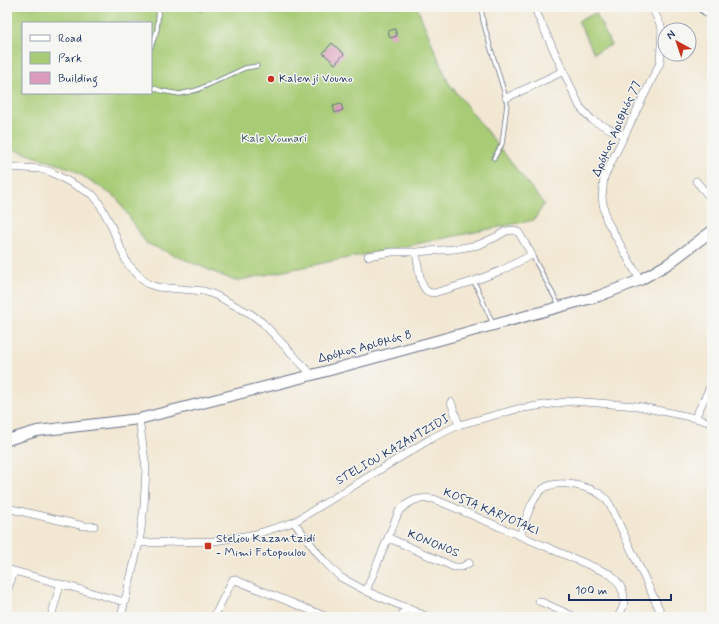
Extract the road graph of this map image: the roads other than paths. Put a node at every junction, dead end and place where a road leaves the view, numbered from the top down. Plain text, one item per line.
1 (159, 7) edge
2 (482, 7) edge
3 (535, 7) edge
4 (650, 7) edge
5 (702, 7) edge
6 (712, 14) edge
7 (152, 44) edge
8 (257, 66) dead end
9 (564, 71) junction
10 (152, 87) edge
11 (506, 98) junction
12 (624, 136) junction
13 (494, 158) dead end
14 (7, 167) edge
15 (696, 181) dead end
16 (712, 200) edge
17 (712, 230) edge
18 (416, 252) junction
19 (532, 255) junction
20 (368, 256) dead end
21 (640, 280) junction
22 (474, 281) junction
23 (560, 307) junction
24 (494, 325) junction
25 (312, 375) junction
26 (712, 383) edge
27 (451, 402) dead end
28 (695, 418) junction
29 (139, 419) junction
30 (712, 423) edge
31 (459, 425) junction
32 (7, 440) edge
33 (7, 508) edge
34 (294, 522) junction
35 (94, 526) dead end
36 (520, 536) junction
37 (388, 538) junction
38 (139, 543) junction
39 (469, 564) dead end
40 (11, 571) edge
41 (60, 585) junction
42 (7, 590) edge
43 (366, 591) junction
44 (539, 601) dead end
45 (125, 602) junction
46 (406, 607) junction
47 (51, 617) edge
48 (121, 617) edge
49 (214, 617) edge
50 (327, 617) edge
51 (401, 617) edge
52 (428, 617) edge
53 (575, 617) edge
54 (618, 617) edge
55 (663, 617) edge

1 - 7 lane
2 - 11 lane
3 - 9 street
4 - 12 street, Δρόμος Αριθμός 77
5 - 6 street
8 - 10 lane
9 - 11 street
9 - 12 street
11 - 13 lane
12 - 21 street, Δρόμος Αριθμός 77
14 - 25 street
15 - 16 street
17 - 21 street, Δρόμος Αριθμός 8
18 - 19 street
18 - 20 street
18 - 22 street
19 - 22 street
19 - 23 lane
21 - 23 street, Δρόμος Αριθμός 8
22 - 24 lane
23 - 24 street, Δρόμος Αριθμός 8
24 - 25 street, Δρόμος Αριθμός 8
25 - 29 street, Δρόμος Αριθμός 8
26 - 28 street
27 - 31 street
28 - 30 street, STELIOU KAZANTZIDI
28 - 31 street, STELIOU KAZANTZIDI
29 - 32 street, Δρόμος Αριθμός 8
29 - 38 street
31 - 34 street, STELIOU KAZANTZIDI
33 - 35 street
34 - 38 street, STELIOU KAZANTZIDI
34 - 43 street
36 - 37 street, KOSTA KARYOTAKI
36 - 54 street, KOSTA KARYOTAKI
36 - 55 street
37 - 39 street, KONONOS
37 - 43 street, KOSTA KARYOTAKI
38 - 45 street
40 - 41 street
40 - 42 street
41 - 45 street
41 - 47 street
43 - 46 street
44 - 53 street
45 - 48 street
46 - 51 street
46 - 52 street
49 - 50 street

